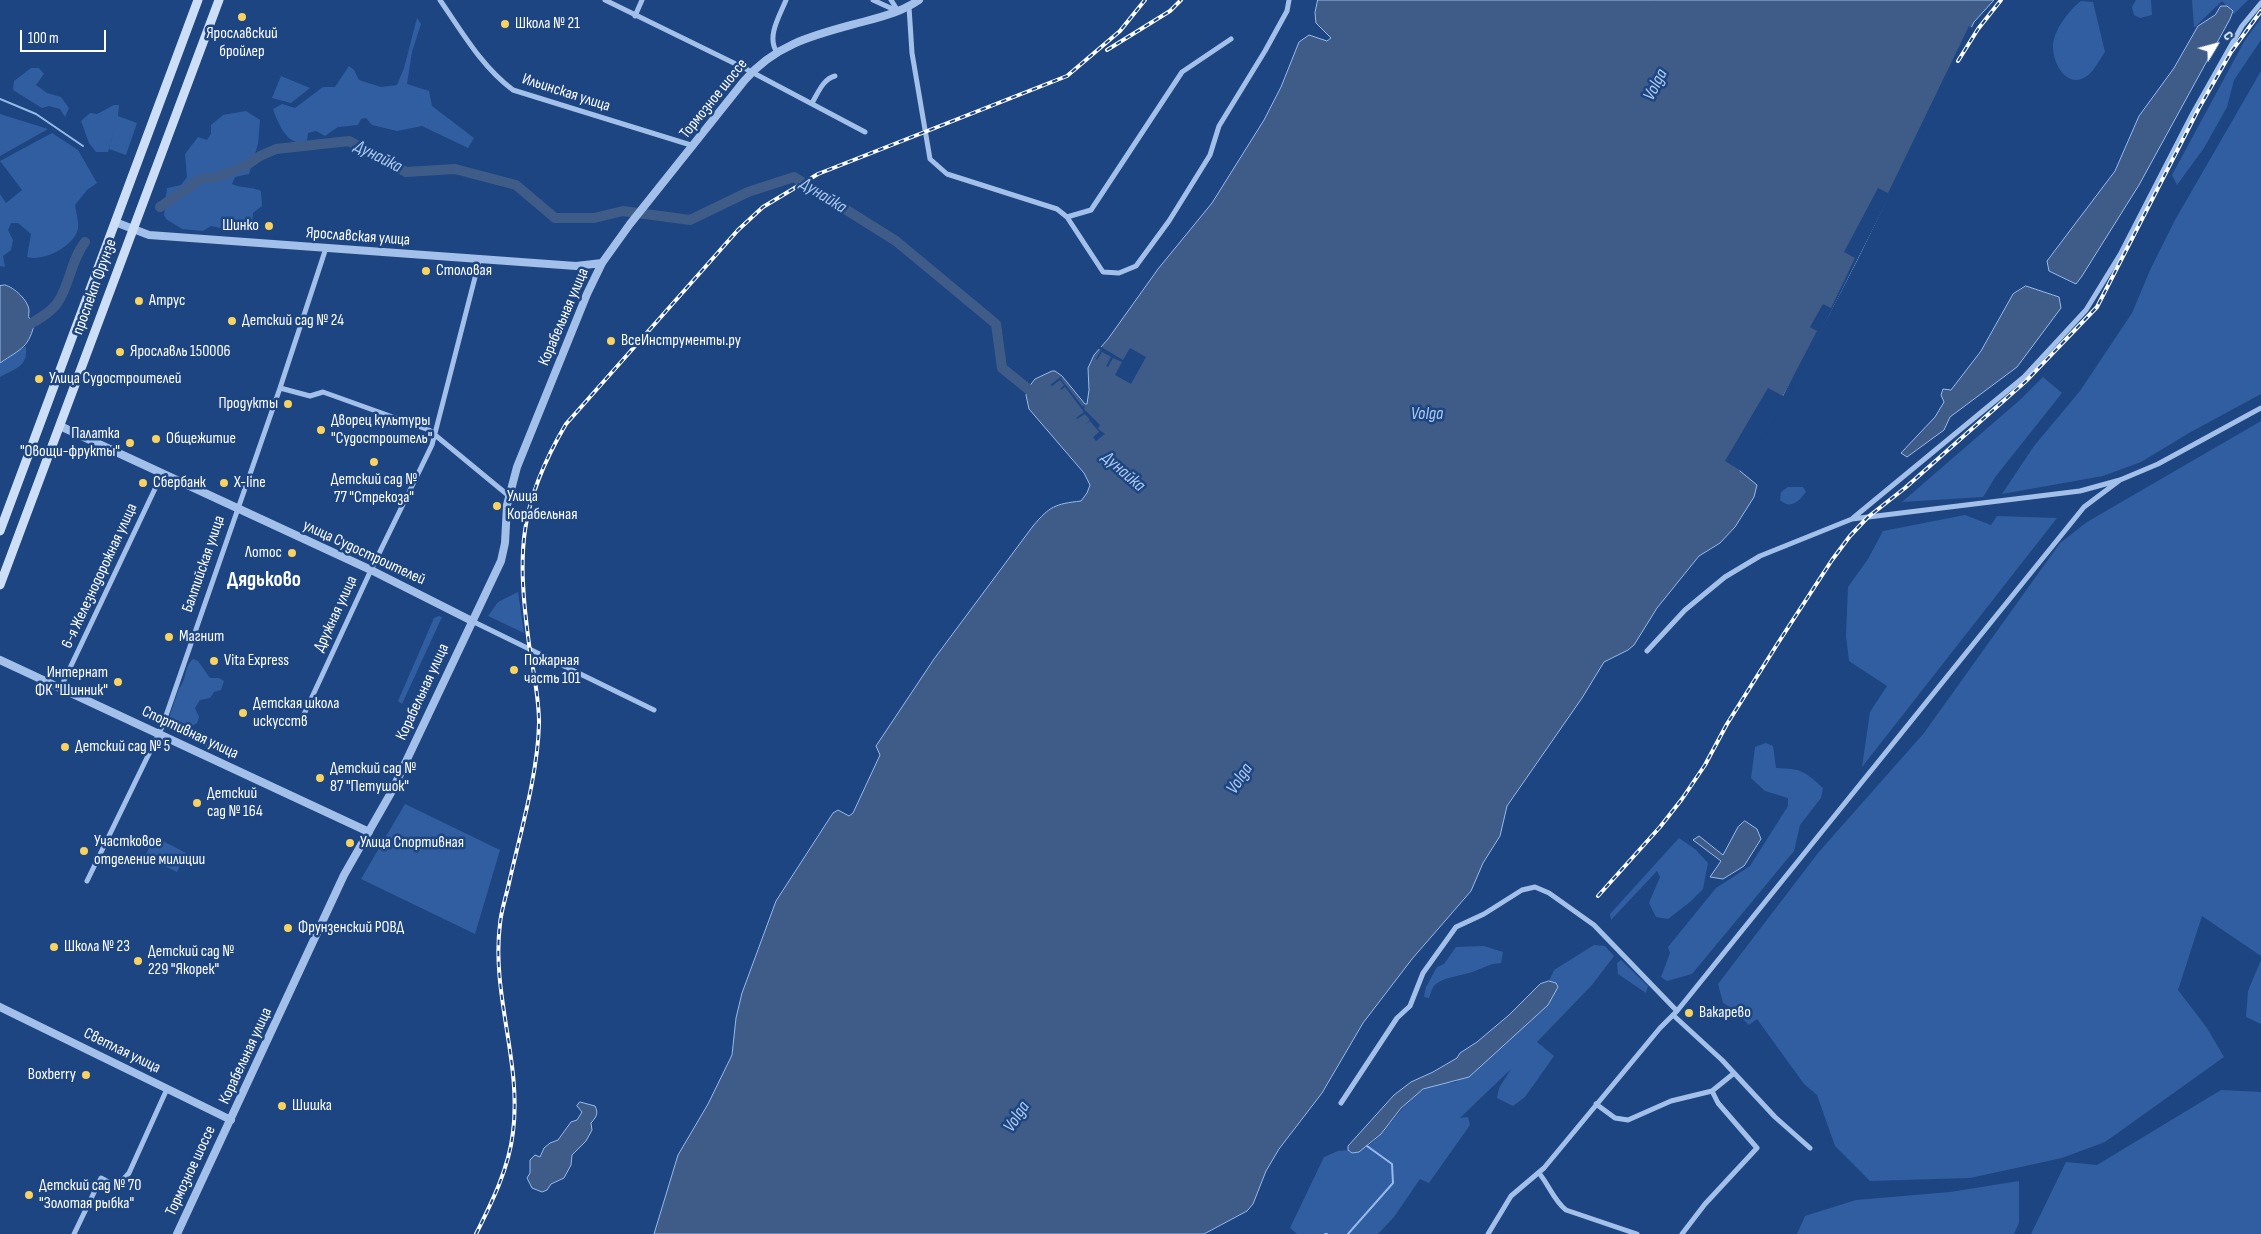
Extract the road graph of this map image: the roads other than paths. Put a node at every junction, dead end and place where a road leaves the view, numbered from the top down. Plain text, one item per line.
1 (198, 0) edge
2 (220, 0) edge
3 (440, 0) edge
4 (605, 0) edge
5 (642, 0) edge
6 (786, 0) edge
7 (873, 0) edge
8 (891, 0) edge
9 (919, 0) edge
10 (1289, 0) edge
11 (2261, 3) edge
12 (909, 7) junction
13 (898, 12) junction
14 (635, 16) junction
15 (1231, 40) dead end
16 (777, 52) junction
17 (752, 72) junction
18 (835, 76) dead end
19 (812, 103) junction
20 (865, 132) dead end
21 (694, 146) junction
22 (1066, 217) junction
23 (115, 222) junction
24 (132, 230) junction
25 (326, 248) junction
26 (480, 258) junction
27 (602, 263) junction
28 (280, 388) junction
29 (2261, 408) edge
30 (60, 426) junction
31 (435, 434) junction
32 (162, 474) junction
33 (2120, 480) junction
34 (509, 496) junction
35 (236, 509) junction
36 (2, 519) edge
37 (1852, 520) junction
38 (0, 531) edge
39 (370, 570) junction
40 (0, 585) edge
41 (472, 621) junction
42 (1647, 651) dead end
43 (0, 660) edge
44 (60, 689) junction
45 (654, 710) dead end
46 (299, 725) dead end
47 (158, 733) junction
48 (369, 832) junction
49 (87, 881) dead end
50 (0, 1007) edge
51 (1675, 1013) junction
52 (1733, 1074) junction
53 (167, 1089) junction
54 (1712, 1091) junction
55 (1341, 1103) dead end
56 (1596, 1104) junction
57 (231, 1120) junction
58 (1810, 1148) dead end
59 (1539, 1173) junction
60 (74, 1234) edge
61 (177, 1234) edge
62 (1488, 1234) edge
63 (1637, 1234) edge
64 (1682, 1234) edge

1 - 23 main road, проспект Фрунзе
2 - 24 main road, проспект Фрунзе
3 - 21 street, Ильинская улица
4 - 14 street
5 - 14 street
6 - 16 street
7 - 13 street
8 - 13 street
9 - 12 street, Тормозное шоссе
10 - 22 street
11 - 37 street
12 - 13 street, Тормозное шоссе
12 - 22 street
13 - 16 street, Тормозное шоссе
14 - 17 street
15 - 22 street
16 - 17 street, Тормозное шоссе
17 - 19 street
17 - 21 street, Тормозное шоссе
18 - 19 street
19 - 20 street
21 - 27 street, Тормозное шоссе
23 - 24 street, Ярославская улица
23 - 36 main road, проспект Фрунзе
24 - 25 street, Ярославская улица
24 - 30 main road, проспект Фрунзе
25 - 26 street, Ярославская улица
25 - 28 street, Балтийская улица
26 - 27 street, Ярославская улица
26 - 31 street, Дружная улица
27 - 34 street, Корабельная улица
28 - 31 street
28 - 35 street, Балтийская улица
29 - 33 street
30 - 32 street, улица Судостроителей
30 - 40 main road, проспект Фрунзе
31 - 34 street
31 - 39 street, Дружная улица
32 - 35 street, улица Судостроителей
32 - 44 street, 6-я Железнодорожная улица
33 - 37 street
33 - 51 street
34 - 41 street, Корабельная улица
35 - 39 street, улица Судостроителей
35 - 47 street, Балтийская улица
36 - 38 main road, проспект Фрунзе
37 - 42 street
39 - 41 street, улица Судостроителей
39 - 46 street, Дружная улица
41 - 45 street, улица Судостроителей
41 - 48 street, Корабельная улица
43 - 44 street, Спортивная улица
44 - 47 street, Спортивная улица
47 - 48 street, Спортивная улица
47 - 49 street, Балтийская улица
48 - 57 street, Корабельная улица
50 - 53 street, Светлая улица
51 - 52 street
51 - 55 street
51 - 56 street
52 - 54 street
52 - 58 street
53 - 57 street, Светлая улица
53 - 60 street
54 - 56 street
54 - 64 street
56 - 59 street
57 - 61 street, Тормозное шоссе
59 - 62 street
59 - 63 street

